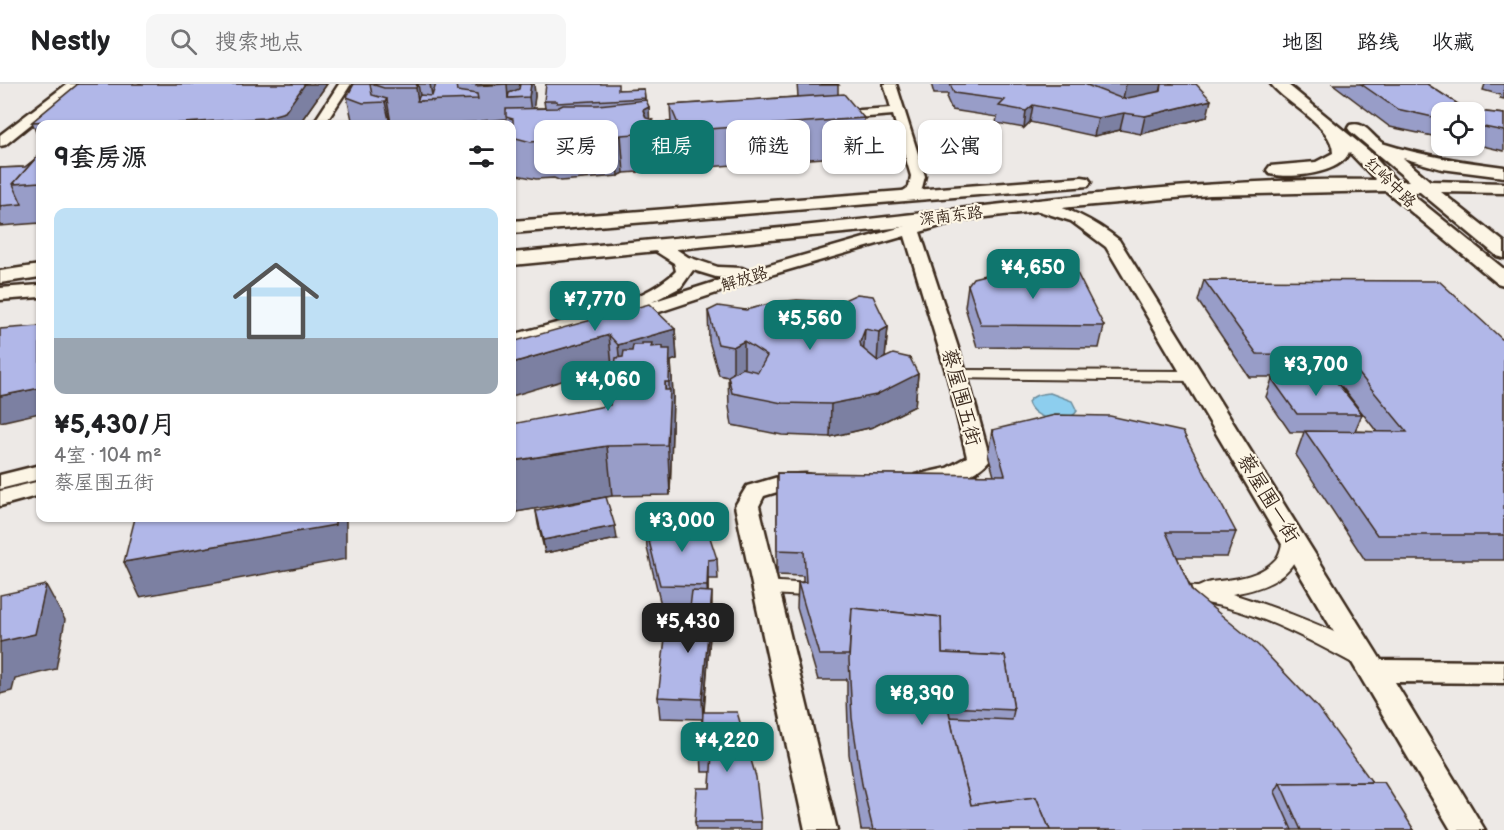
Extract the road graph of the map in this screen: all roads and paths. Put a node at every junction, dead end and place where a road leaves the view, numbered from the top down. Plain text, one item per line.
1 (59, 84) edge
2 (75, 84) edge
3 (345, 84) edge
4 (357, 84) edge
5 (890, 84) edge
6 (1278, 84) edge
7 (898, 111) junction
8 (814, 117) edge
9 (322, 120) edge
10 (334, 120) edge
11 (1348, 121) dead end
12 (721, 124) edge
13 (1330, 127) junction
14 (0, 130) edge
15 (618, 131) edge
16 (0, 142) edge
17 (1375, 143) junction
18 (1257, 171) junction
19 (1504, 173) edge
20 (1412, 174) junction
21 (1386, 180) junction
22 (1244, 188) junction
23 (1427, 188) junction
24 (1504, 188) edge
25 (1504, 193) edge
26 (904, 196) junction
27 (1034, 205) junction
28 (978, 211) junction
29 (516, 227) edge
30 (911, 228) junction
31 (658, 245) junction
32 (1504, 251) edge
33 (516, 259) edge
34 (1480, 260) junction
35 (682, 261) junction
36 (768, 270) junction
37 (36, 272) edge
38 (0, 277) edge
39 (1504, 279) edge
40 (36, 291) edge
41 (0, 294) edge
42 (516, 340) edge
43 (516, 352) edge
44 (957, 375) junction
45 (1194, 376) junction
46 (36, 473) edge
47 (903, 480) edge
48 (832, 481) edge
49 (0, 482) edge
50 (36, 489) edge
51 (0, 499) edge
52 (1293, 538) junction
53 (764, 588) junction
54 (804, 588) edge
55 (1371, 666) junction
56 (1504, 672) edge
57 (821, 830) edge
58 (1469, 830) edge

1 - 14 street
2 - 16 street
3 - 9 street
4 - 10 street
5 - 7 street
6 - 13 main road, 红岭中路
7 - 8 street
7 - 26 street
11 - 17 main road, 红岭中路
12 - 15 street
13 - 18 main road
13 - 21 main road, 红岭中路
17 - 19 main road
17 - 20 main road, 红岭中路
18 - 21 main road, 深南东路
18 - 26 main road, 深南东路
19 - 20 main road
20 - 21 main road
20 - 23 main road, 红岭中路
21 - 22 main road, 深南东路
21 - 23 main road
21 - 34 main road, 红岭中路
22 - 27 main road, 深南东路
22 - 34 main road
23 - 24 main road
23 - 32 main road, 红岭中路
25 - 32 main road
26 - 29 main road, 深南东路
27 - 28 main road, 深南东路
27 - 45 street, 蔡屋围一街
28 - 30 street, 解放路
28 - 31 main road, 深南东路
30 - 36 street, 解放路
30 - 44 street, 蔡屋围五街
31 - 33 main road, 深南东路
31 - 35 street
34 - 39 main road, 红岭中路
35 - 36 street
35 - 42 street
36 - 43 street, 解放路
37 - 38 main road
40 - 41 main road
44 - 45 street
44 - 47 street, 蔡屋围五街
45 - 52 street, 蔡屋围一街
46 - 49 street
48 - 53 street
50 - 51 street
52 - 55 street, 蔡屋围一街
52 - 55 street
53 - 54 street
53 - 57 street
55 - 56 street
55 - 58 street, 蔡屋围一街

